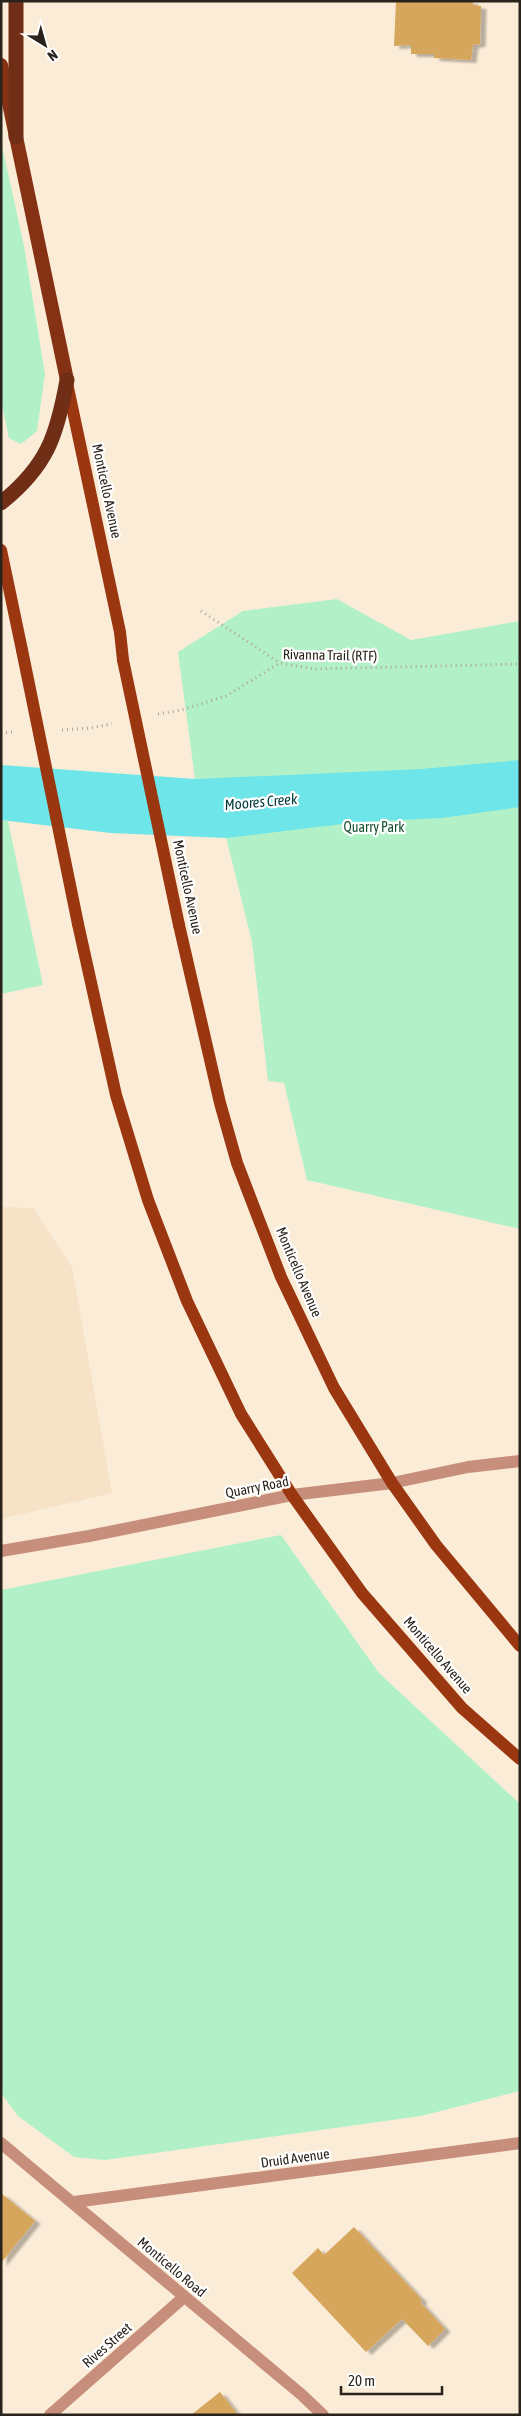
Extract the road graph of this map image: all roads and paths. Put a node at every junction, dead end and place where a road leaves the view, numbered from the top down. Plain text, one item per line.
1 (16, 1) edge
2 (1, 64) edge
3 (16, 137) junction
4 (67, 380) junction
5 (1, 503) edge
6 (1, 550) edge
7 (201, 611) dead end
8 (280, 663) junction
9 (520, 664) edge
10 (154, 715) dead end
11 (117, 723) dead end
12 (60, 730) dead end
13 (21, 732) dead end
14 (1, 733) edge
15 (520, 1461) edge
16 (392, 1483) junction
17 (292, 1495) junction
18 (1, 1551) edge
19 (520, 1646) edge
20 (520, 1759) edge
21 (1, 2143) edge
22 (520, 2144) edge
23 (74, 2202) junction
24 (184, 2297) junction
25 (50, 2415) edge
26 (323, 2415) edge

1 - 3 highway
2 - 3 highway, Monticello Avenue
3 - 4 highway, Monticello Avenue
4 - 5 highway
4 - 16 main road, Monticello Avenue, bridge
6 - 17 main road, Monticello Avenue, bridge
7 - 8 path
8 - 9 path, Rivanna Trail (RTF)
8 - 10 path, Rivanna Trail (RTF)
11 - 12 path
13 - 14 path
15 - 16 street, Quarry Road
16 - 17 street, Quarry Road
16 - 19 main road, Monticello Avenue
17 - 18 street, Quarry Road
17 - 20 main road, Monticello Avenue
21 - 23 street, Monticello Road
22 - 23 street, Druid Avenue
23 - 24 street, Monticello Road
24 - 25 street, Rives Street
24 - 26 street, Monticello Road

